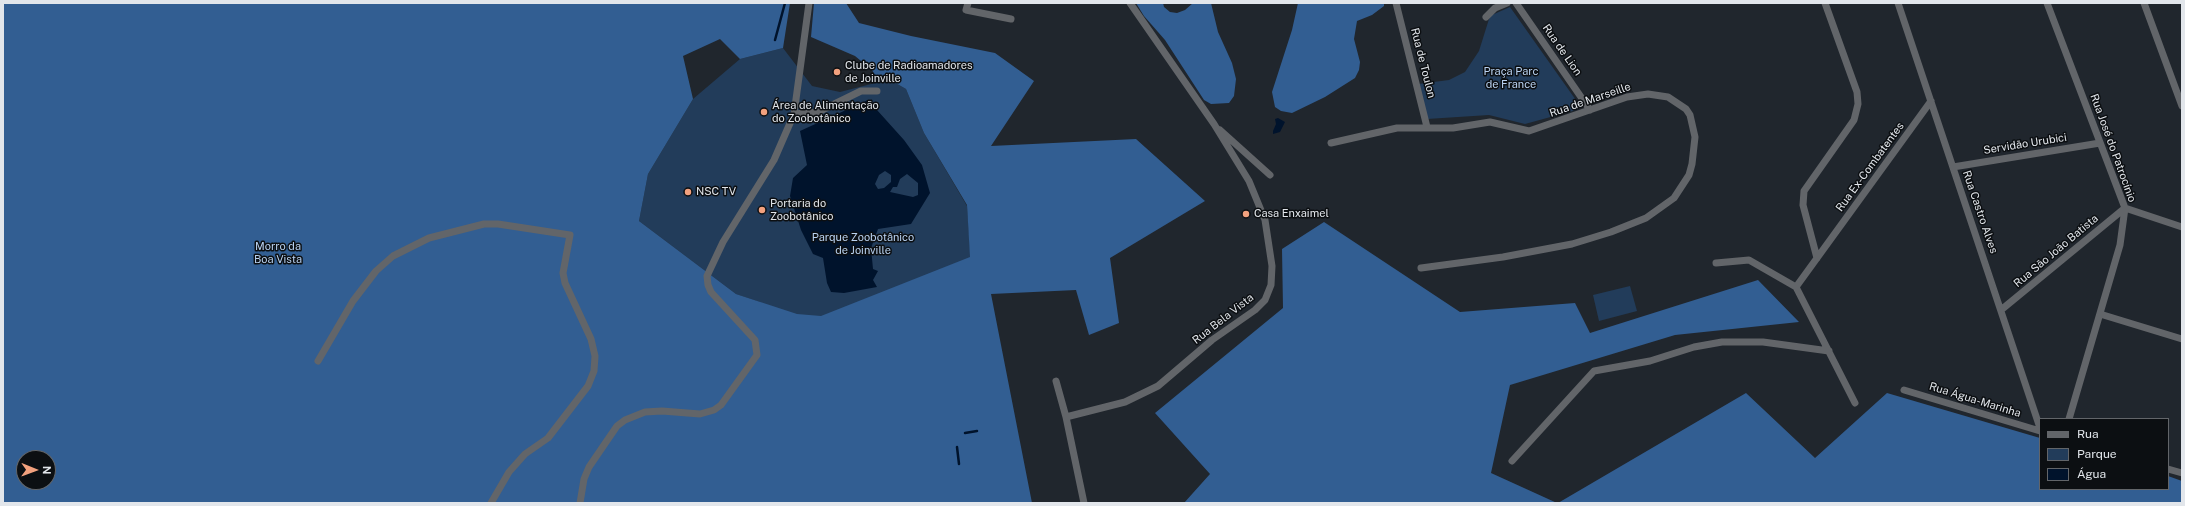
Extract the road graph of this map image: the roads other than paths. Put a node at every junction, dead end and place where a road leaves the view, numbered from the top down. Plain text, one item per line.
1 (809, 3) edge
2 (968, 3) edge
3 (1130, 3) edge
4 (1396, 3) edge
5 (1507, 3) edge
6 (1516, 3) edge
7 (1825, 3) edge
8 (1898, 3) edge
9 (2047, 3) edge
10 (2144, 3) edge
11 (1486, 17) dead end
12 (1011, 19) dead end
13 (877, 91) dead end
14 (1931, 101) junction
15 (2182, 106) edge
16 (1590, 110) junction
17 (794, 114) junction
18 (1214, 124) junction
19 (1427, 127) junction
20 (1331, 143) dead end
21 (2100, 143) junction
22 (1953, 167) junction
23 (1270, 175) dead end
24 (2125, 208) junction
25 (2182, 227) edge
26 (1817, 258) junction
27 (1716, 263) dead end
28 (1421, 268) dead end
29 (1796, 287) junction
30 (2001, 310) junction
31 (2100, 314) junction
32 (2182, 339) edge
33 (1828, 351) junction
34 (318, 362) dead end
35 (1056, 381) dead end
36 (1904, 390) dead end
37 (1855, 403) dead end
38 (1066, 417) junction
39 (2069, 418) edge
40 (2039, 427) edge
41 (2039, 430) edge
42 (1512, 461) dead end
43 (2169, 469) edge
44 (2182, 473) edge
45 (491, 503) edge
46 (580, 503) edge
47 (1084, 503) edge

1 - 17 street
2 - 12 street
3 - 18 street, Rua Bela Vista
4 - 19 street, Rua de Toulon
5 - 11 street
6 - 16 street, Rua de Lion
7 - 26 street
8 - 14 street, Rua Castro Alves
9 - 21 street, Rua José do Patrocínio
10 - 15 street
13 - 17 street
14 - 22 street, Rua Castro Alves
14 - 26 street, Rua Ex-Combatentes
16 - 19 street, Rua de Marseille
16 - 28 street, Rua de Marseille
17 - 46 street
18 - 23 street
18 - 38 street, Rua Bela Vista
19 - 20 street, Rua de Marseille
21 - 22 street, Servidão Urubici
21 - 24 street, Rua José do Patrocínio
22 - 30 street, Rua Castro Alves
24 - 25 street
24 - 30 street, Rua São João Batista
24 - 31 street, Rua José do Patrocínio
26 - 29 street, Rua Ex-Combatentes
27 - 29 street
29 - 33 street
30 - 40 street, Rua Castro Alves
31 - 32 street
31 - 39 street, Rua José do Patrocínio
33 - 37 street
33 - 42 street
34 - 45 street
35 - 38 street
36 - 41 street, Rua Água-Marinha
38 - 47 street
43 - 44 street

